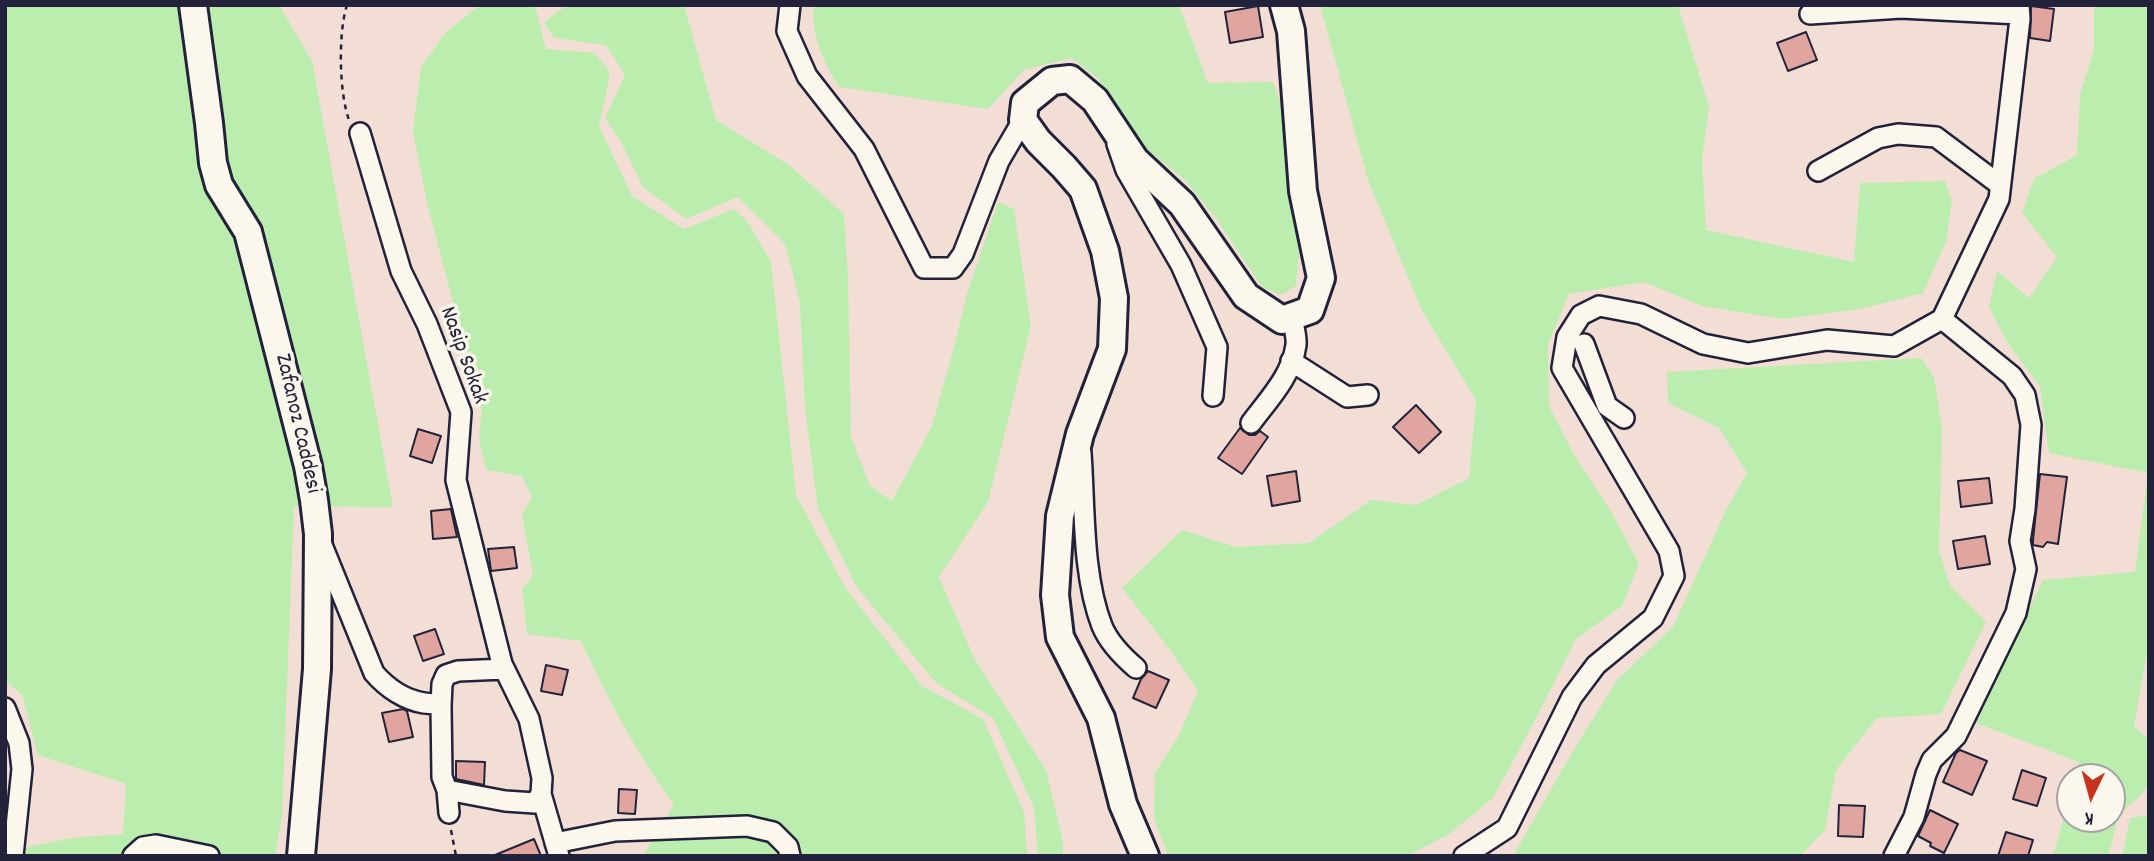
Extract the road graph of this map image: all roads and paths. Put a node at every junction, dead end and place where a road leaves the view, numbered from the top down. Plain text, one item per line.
1 (192, 5) edge
2 (347, 5) edge
3 (790, 5) edge
4 (1284, 5) edge
5 (2019, 9) edge
6 (1810, 14) dead end
7 (1023, 120) junction
8 (1108, 120) junction
9 (360, 133) joint
10 (1818, 171) dead end
11 (2000, 185) junction
12 (1292, 317) junction
13 (1942, 319) junction
14 (1584, 344) dead end
15 (1291, 360) junction
16 (1368, 395) dead end
17 (1213, 396) dead end
18 (1607, 406) junction
19 (1625, 418) dead end
20 (1592, 421) junction
21 (1251, 423) dead end
22 (1080, 434) junction
23 (318, 534) junction
24 (1136, 668) dead end
25 (504, 669) junction
26 (441, 706) junction
27 (5, 708) edge
28 (447, 790) junction
29 (541, 794) junction
30 (449, 813) joint
31 (557, 849) edge
32 (1468, 855) edge
33 (13, 856) edge
34 (133, 856) edge
35 (209, 856) edge
36 (301, 856) edge
37 (456, 856) edge
38 (790, 856) edge
39 (1145, 856) edge
40 (1894, 856) edge

1 - 23 street, Zafanoz Caddesi
2 - 9 path
3 - 7 street
4 - 12 street
5 - 6 street
5 - 11 street
7 - 8 street
7 - 22 street
8 - 12 street
8 - 17 street
9 - 25 street, Nasip Sokak
10 - 11 street
11 - 13 street
12 - 15 street
13 - 20 street
13 - 40 street
14 - 18 street
15 - 16 street
15 - 21 street
18 - 19 street
18 - 20 street
20 - 32 street
22 - 24 street
22 - 39 street
23 - 26 street
23 - 36 street, Zafanoz Caddesi
25 - 26 street
25 - 29 street, Nasip Sokak
26 - 28 street
27 - 33 street
28 - 29 street
28 - 30 street
29 - 31 street, Nasip Sokak
30 - 37 path
31 - 38 street
34 - 35 street

